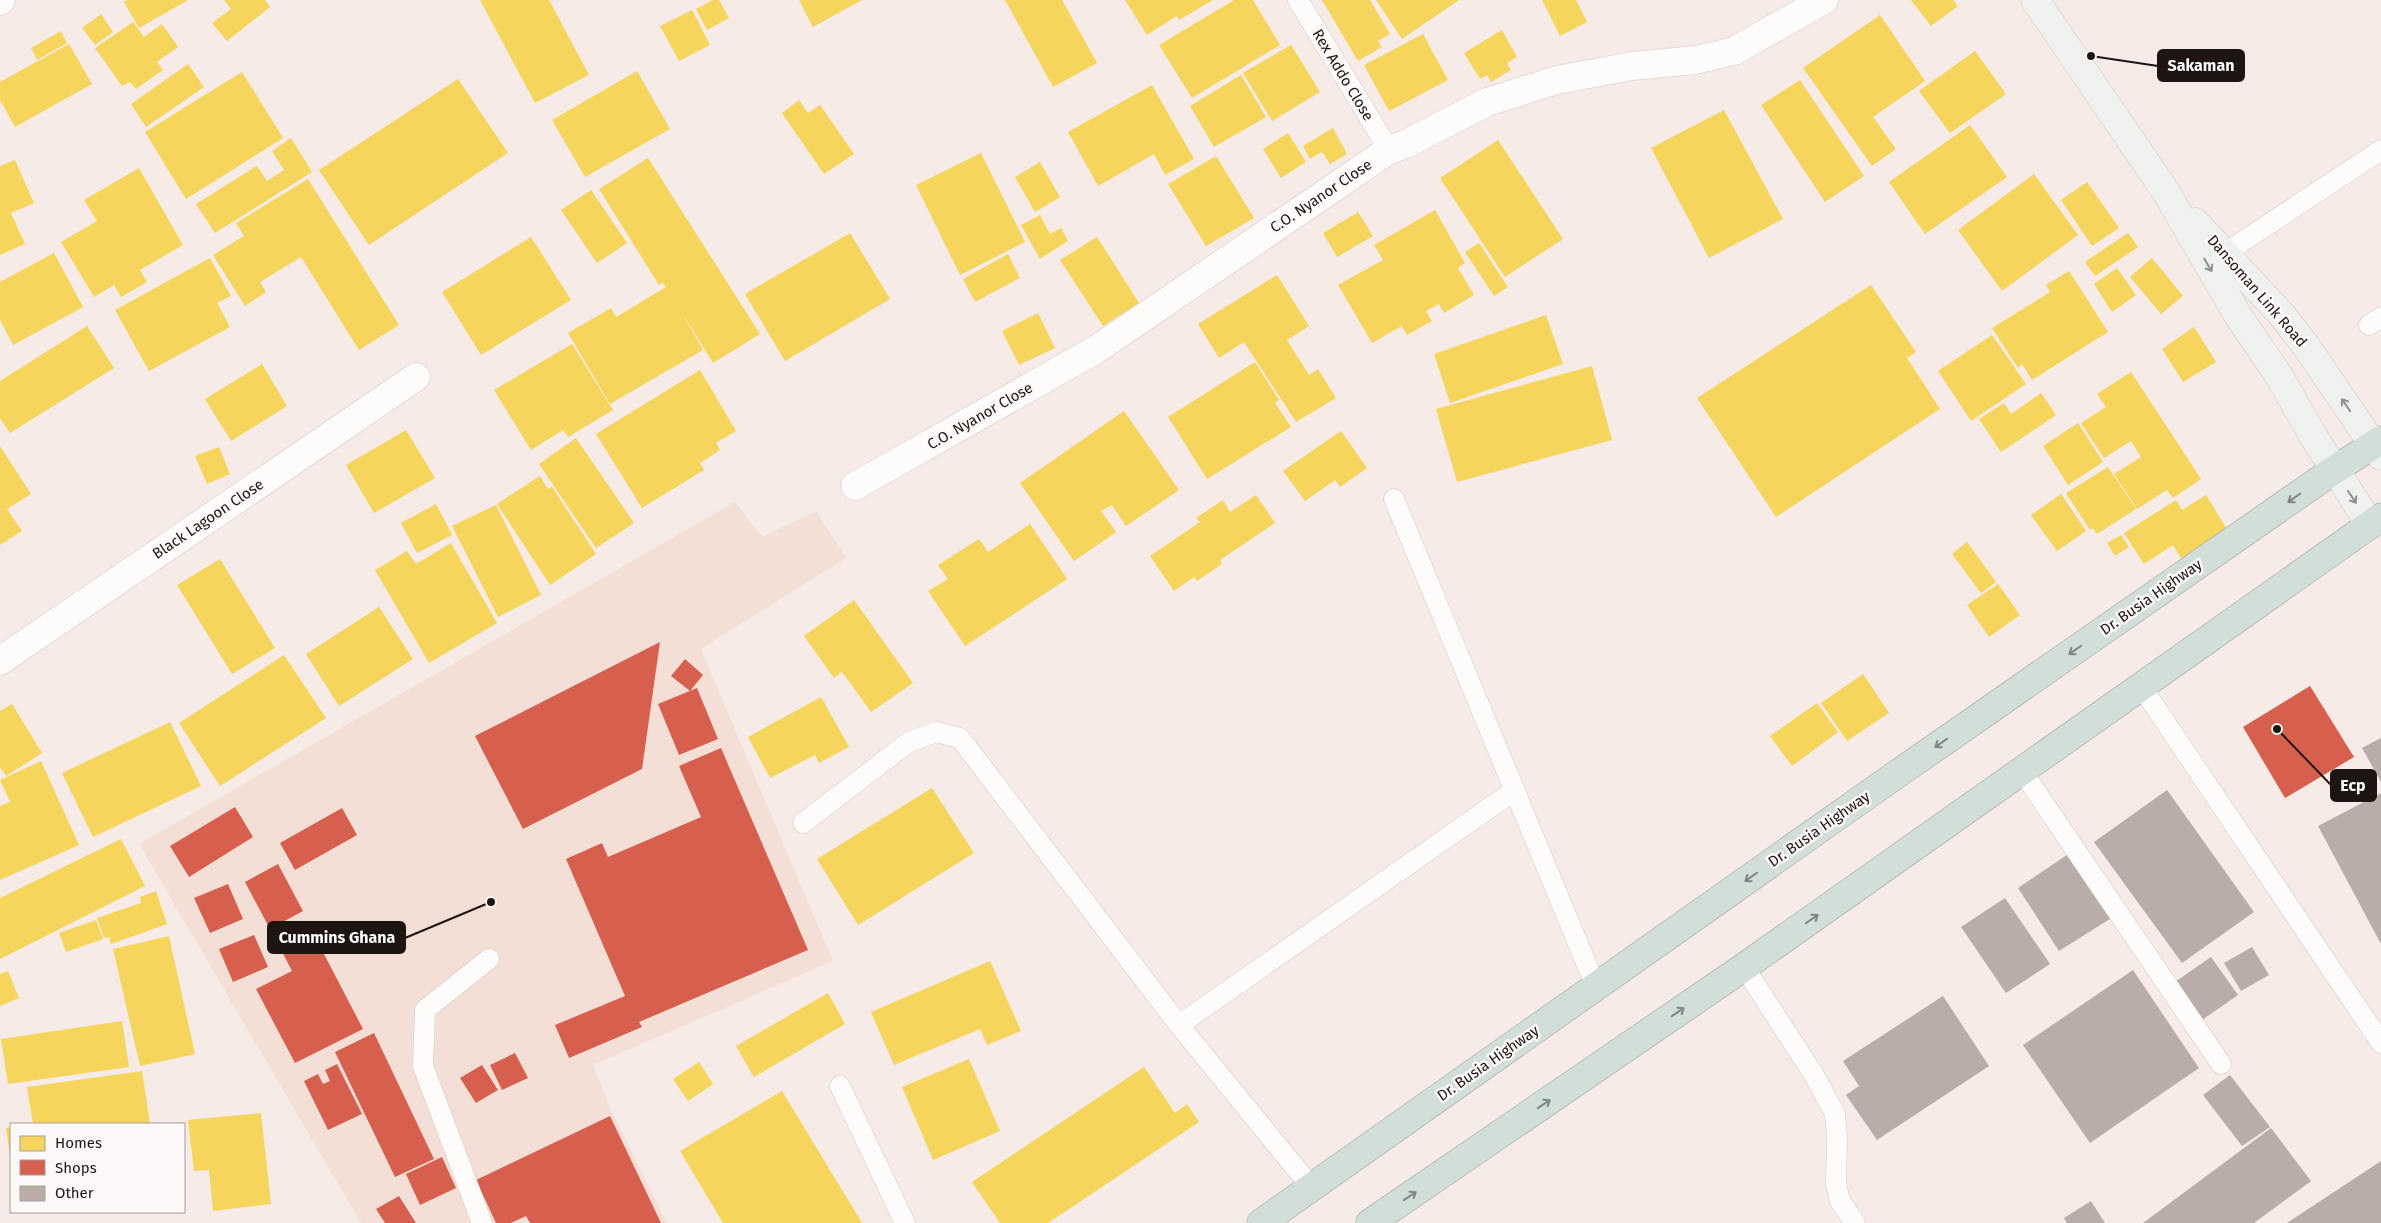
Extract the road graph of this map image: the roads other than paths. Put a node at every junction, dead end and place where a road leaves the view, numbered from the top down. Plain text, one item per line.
1 (1298, 0) edge
2 (1824, 0) edge
3 (2035, 0) edge
4 (1389, 150) junction
5 (2381, 150) edge
6 (2166, 192) junction
7 (2225, 253) junction
8 (416, 377) dead end
9 (2379, 447) edge
10 (2334, 470) junction
11 (856, 486) dead end
12 (1394, 499) dead end
13 (2376, 521) edge
14 (0, 661) edge
15 (2141, 686) junction
16 (2022, 771) junction
17 (1514, 790) junction
18 (803, 823) dead end
19 (489, 959) dead end
20 (1744, 967) junction
21 (1596, 987) junction
22 (1180, 1024) junction
23 (2381, 1043) edge
24 (2221, 1064) dead end
25 (840, 1086) dead end
26 (1312, 1188) junction
27 (482, 1223) edge
28 (905, 1223) edge
29 (1261, 1223) edge
30 (1370, 1223) edge
31 (1855, 1223) edge

1 - 4 lane, Rex Addo Close
2 - 4 street, C.O. Nyanor Close
3 - 6 main road, Dansoman Link Road
4 - 11 street, C.O. Nyanor Close
5 - 7 lane
6 - 7 main road, Dansoman Link Road
6 -> 10 main road, Dansoman Link Road
9 -> 7 main road, Dansoman Link Road
8 - 14 street, Black Lagoon Close
9 - 10 highway, Dr. Busia Highway
10 -> 13 main road, Dansoman Link Road
10 -> 21 highway, Dr. Busia Highway
12 - 17 lane
13 - 15 highway
15 - 16 highway
15 - 23 lane
20 -> 16 highway
16 - 24 lane
17 - 21 lane
17 - 22 lane
18 - 22 lane
19 - 27 lane
30 -> 20 highway
20 - 31 lane
21 - 26 highway, Dr. Busia Highway
22 - 26 lane
25 - 28 lane
26 - 29 highway, Dr. Busia Highway

